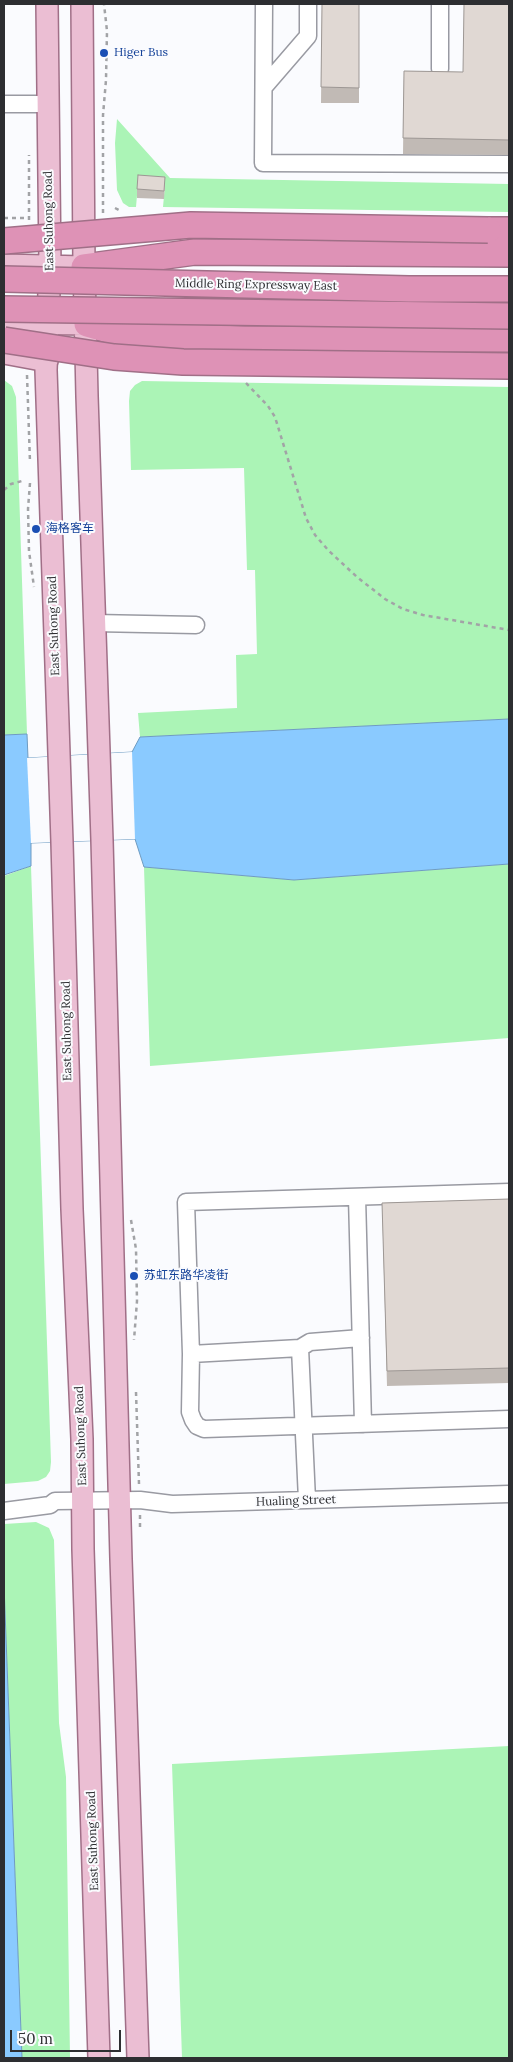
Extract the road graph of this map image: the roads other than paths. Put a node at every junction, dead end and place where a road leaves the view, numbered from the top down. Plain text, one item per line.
1 (47, 4) edge
2 (82, 4) edge
3 (264, 4) edge
4 (308, 4) edge
5 (440, 4) edge
6 (440, 69) dead end
7 (264, 87) junction
8 (4, 104) edge
9 (48, 104) junction
10 (509, 164) edge
11 (499, 230) edge
12 (4, 241) edge
13 (195, 252) junction
14 (509, 254) edge
15 (4, 265) edge
16 (50, 266) junction
17 (84, 267) junction
18 (4, 279) edge
19 (509, 290) edge
20 (4, 309) edge
21 (509, 316) edge
22 (4, 323) edge
23 (48, 323) junction
24 (87, 324) junction
25 (199, 337) junction
26 (509, 339) edge
27 (4, 340) edge
28 (4, 353) edge
29 (47, 361) junction
30 (509, 366) edge
31 (94, 623) junction
32 (196, 624) dead end
33 (509, 1192) edge
34 (357, 1197) junction
35 (361, 1338) junction
36 (300, 1348) junction
37 (191, 1354) junction
38 (509, 1419) edge
39 (363, 1424) junction
40 (305, 1426) junction
41 (509, 1494) edge
42 (120, 1500) junction
43 (308, 1500) junction
44 (83, 1501) junction
45 (8, 1510) edge
46 (99, 2058) edge
47 (138, 2058) edge

1 - 9 main road, East Suhong Road
2 - 17 main road
3 - 7 street
4 - 7 street
5 - 6 street
7 - 10 street
8 - 9 street
9 - 16 main road, East Suhong Road
11 - 12 highway, bridge
13 - 14 highway
13 - 17 highway
13 - 25 highway
15 - 16 main road
16 - 17 main road
16 - 23 main road, East Suhong Road
17 - 24 main road
18 - 19 highway, Middle Ring Expressway East, bridge
20 - 21 highway, bridge
22 - 23 main road
23 - 24 main road
23 - 29 main road, East Suhong Road
24 - 25 highway
24 - 31 main road
25 - 26 highway
27 - 30 highway, bridge
28 - 29 main road
29 - 44 main road, East Suhong Road
31 - 32 street
31 - 42 main road
33 - 34 street
34 - 35 street
34 - 37 street
35 - 36 street
35 - 39 street
36 - 37 street
36 - 40 street
37 - 40 street
38 - 39 street
39 - 40 street
40 - 43 street
41 - 43 street, Hualing Street
42 - 43 street, Hualing Street
42 - 44 street, Hualing Street
42 - 47 main road
44 - 45 street, Hualing Street
44 - 46 main road, East Suhong Road

